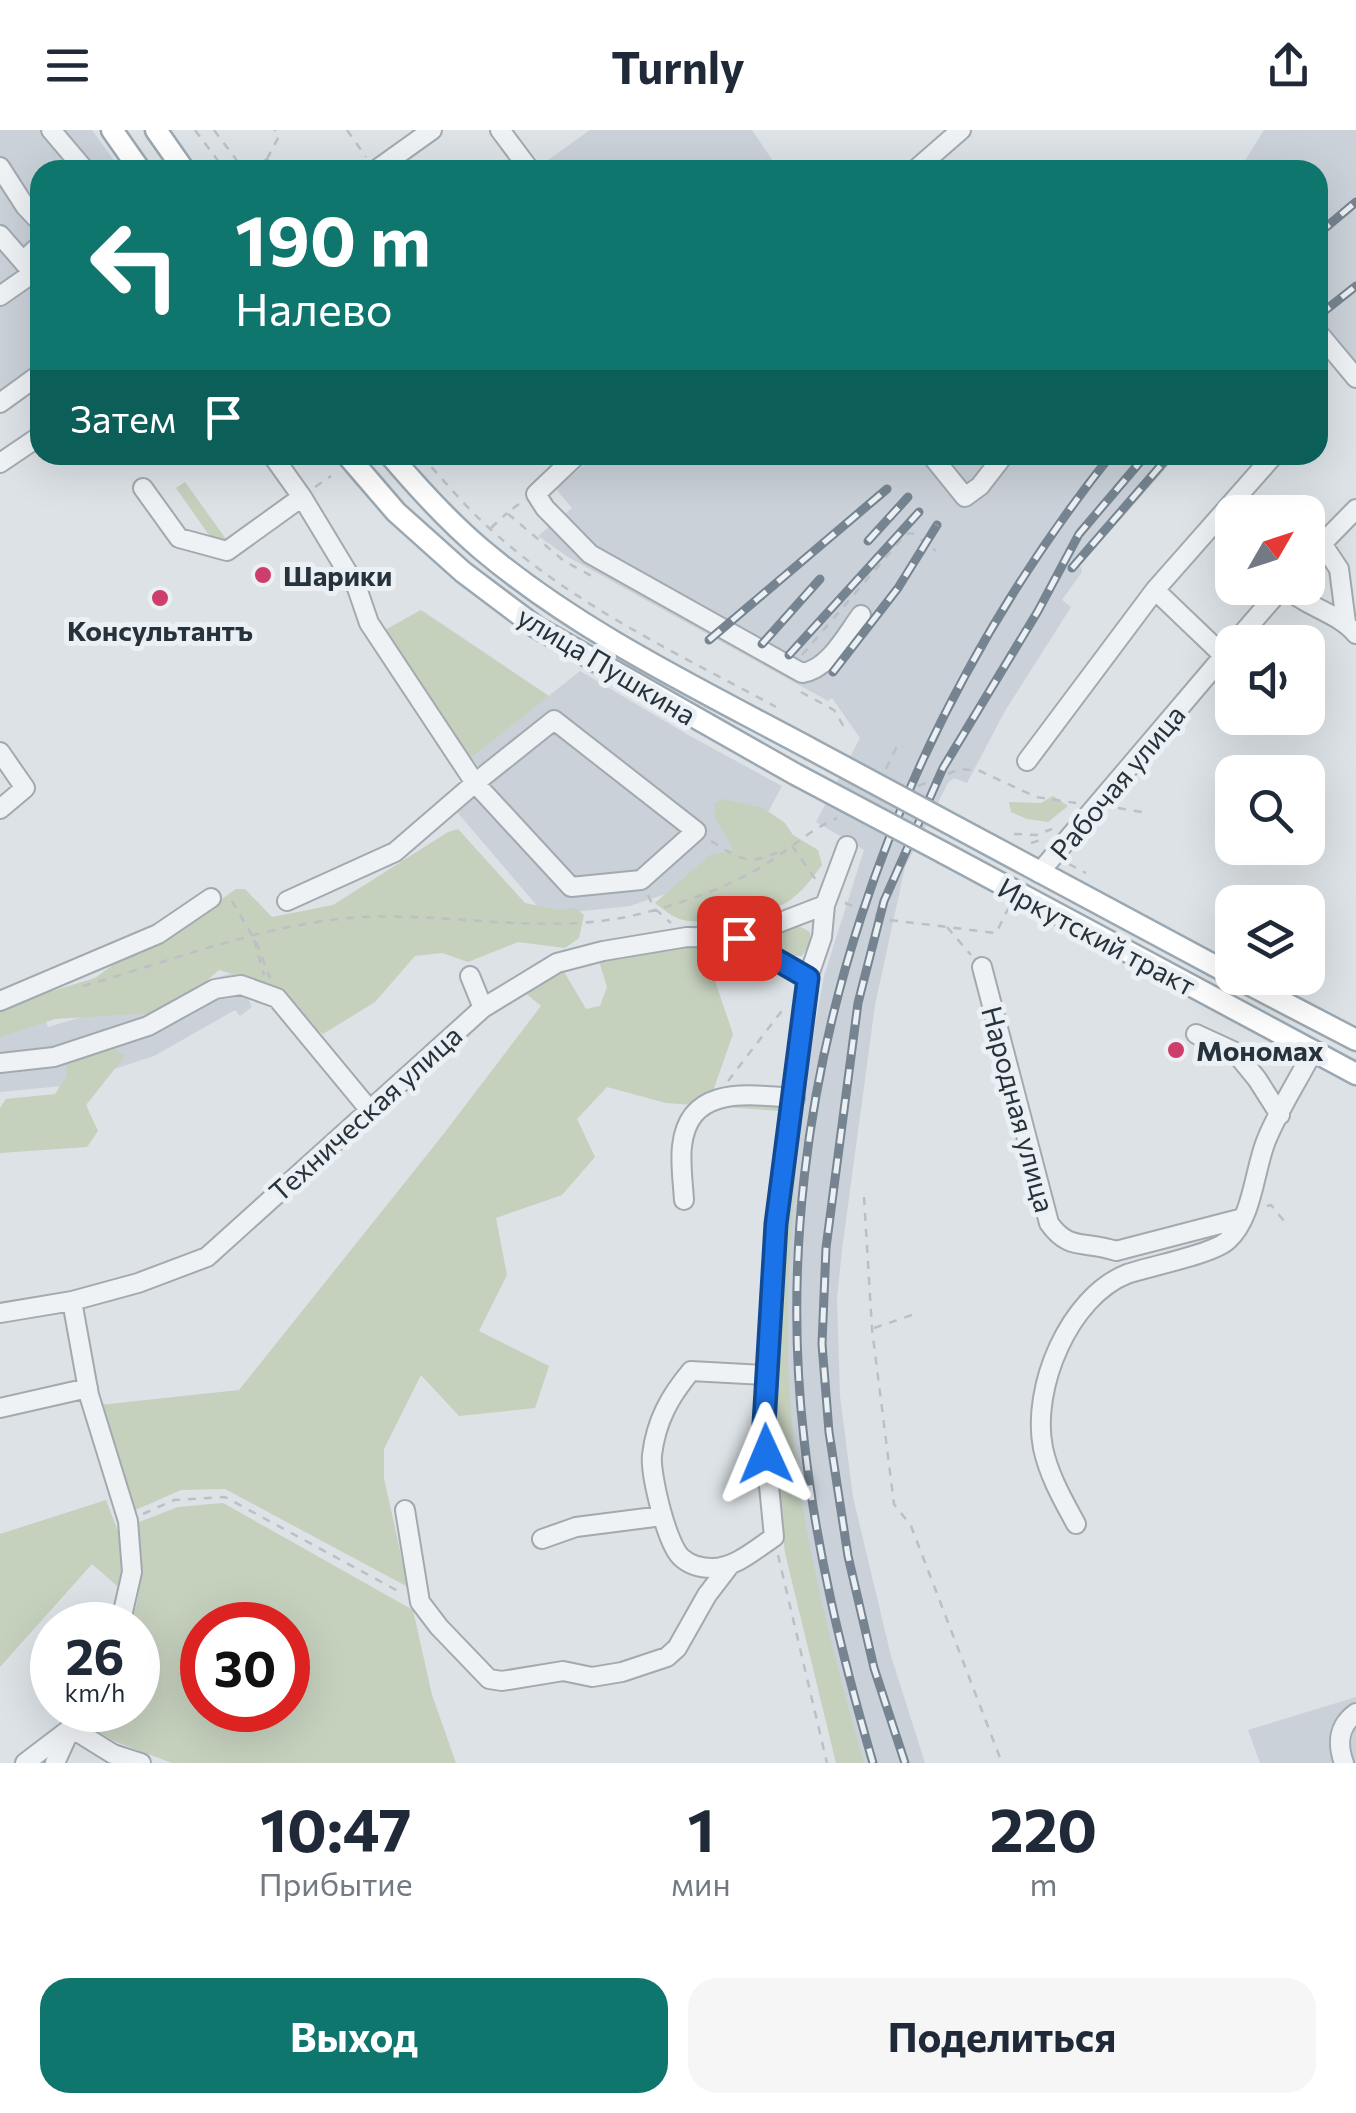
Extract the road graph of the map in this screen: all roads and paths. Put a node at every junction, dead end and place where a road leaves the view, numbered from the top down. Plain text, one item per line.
1 (51, 130) edge
2 (112, 130) edge
3 (156, 130) edge
4 (195, 130) edge
5 (214, 130) edge
6 (274, 130) edge
7 (347, 130) edge
8 (432, 130) edge
9 (500, 130) edge
10 (961, 130) edge
11 (268, 159) edge
12 (77, 160) edge
13 (133, 160) edge
14 (177, 160) edge
15 (218, 160) edge
16 (236, 160) edge
17 (369, 160) edge
18 (390, 160) edge
19 (522, 160) edge
20 (926, 160) edge
21 (0, 167) edge
22 (30, 211) edge
23 (0, 235) edge
24 (30, 269) edge
25 (30, 273) edge
26 (0, 296) edge
27 (1328, 344) edge
28 (1356, 378) edge
29 (30, 381) edge
30 (0, 402) edge
31 (30, 443) edge
32 (0, 464) edge
33 (279, 465) edge
34 (356, 465) edge
35 (399, 465) edge
36 (430, 465) edge
37 (566, 465) edge
38 (939, 465) edge
39 (996, 465) edge
40 (1265, 465) edge
41 (144, 488) dead end
42 (302, 497) junction
43 (1356, 509) edge
44 (507, 513) dead end
45 (490, 529) junction
46 (1325, 538) edge
47 (1325, 548) edge
48 (936, 551) dead end
49 (1155, 590) junction
50 (1269, 605) edge
51 (1310, 605) edge
52 (862, 616) dead end
53 (1251, 625) edge
54 (1351, 628) edge
55 (1215, 636) edge
56 (1215, 667) edge
57 (792, 668) junction
58 (783, 712) dead end
59 (0, 752) edge
60 (1027, 762) dead end
61 (475, 784) junction
62 (908, 790) dead end
63 (1097, 805) junction
64 (0, 809) edge
65 (1147, 812) dead end
66 (838, 818) dead end
67 (1062, 824) dead end
68 (958, 828) joint
69 (696, 831) junction
70 (1014, 834) dead end
71 (792, 846) junction
72 (847, 846) dead end
73 (944, 854) joint
74 (1039, 873) junction
75 (641, 880) junction
76 (210, 898) dead end
77 (232, 901) dead end
78 (287, 901) dead end
79 (826, 901) junction
80 (654, 908) junction
81 (1008, 908) dead end
82 (946, 926) junction
83 (254, 936) junction
84 (687, 937) junction
85 (739, 938) junction
86 (1215, 965) edge
87 (982, 967) joint
88 (470, 976) dead end
89 (808, 978) junction
90 (72, 989) dead end
91 (1271, 995) edge
92 (277, 998) junction
93 (0, 1001) edge
94 (483, 1008) junction
95 (784, 1008) dead end
96 (1196, 1034) dead end
97 (1356, 1040) edge
98 (1312, 1053) junction
99 (0, 1063) edge
100 (1356, 1074) edge
101 (716, 1098) junction
102 (795, 1098) junction
103 (368, 1108) junction
104 (1280, 1115) junction
105 (864, 1196) dead end
106 (684, 1200) dead end
107 (1242, 1218) junction
108 (72, 1301) junction
109 (0, 1313) edge
110 (912, 1314) dead end
111 (872, 1328) junction
112 (766, 1375) junction
113 (88, 1388) junction
114 (0, 1408) edge
115 (404, 1510) dead end
116 (662, 1516) junction
117 (128, 1521) junction
118 (1076, 1524) dead end
119 (774, 1538) junction
120 (542, 1539) dead end
121 (730, 1565) junction
122 (125, 1602) edge
123 (420, 1602) junction
124 (1356, 1713) edge
125 (66, 1732) edge
126 (69, 1732) edge
127 (77, 1732) edge
128 (26, 1763) edge
129 (54, 1763) edge
130 (140, 1763) edge
131 (828, 1763) edge
132 (1002, 1763) edge
133 (1344, 1763) edge

1 - 12 street
2 - 13 main road
3 - 14 main road
4 - 15 path
5 - 16 path
6 - 11 path
7 - 17 path
8 - 18 street
9 - 19 street
10 - 20 street
21 - 22 street
23 - 24 street
25 - 26 street
27 - 28 street
29 - 30 street
31 - 32 street
33 - 42 street
34 - 73 main road, улица Пушкина, bridge
35 - 68 main road, улица Пушкина, bridge
36 - 45 path
37 - 57 street
38 - 39 street
40 - 49 street
41 - 42 street
42 - 61 street
43 - 46 street
44 - 45 path
45 - 58 path
47 - 54 street
48 - 57 path
49 - 55 street
49 - 60 street
50 - 53 street, Рабочая улица
51 - 54 street
52 - 57 street
56 - 63 street, Рабочая улица
59 - 64 street
61 - 69 street
61 - 75 street
61 - 78 street
62 - 63 path
63 - 65 path
63 - 74 street, Рабочая улица
66 - 71 path
67 - 70 path
68 - 74 main road, Иркутский тракт
69 - 71 path
69 - 75 street
71 - 79 path
71 - 80 path
72 - 79 street
73 - 98 main road, Иркутский тракт
74 - 86 main road, Иркутский тракт
75 - 80 path
76 - 93 street
77 - 83 path
79 - 82 path
79 - 85 street
79 - 89 street
80 - 83 path
80 - 84 path
81 - 82 path
82 - 87 path
83 - 90 path
83 - 92 path
84 - 85 street, Техническая улица
84 - 94 street, Техническая улица
85 - 89 street
87 - 107 street, Народная улица
88 - 94 street
89 - 102 street
91 - 97 main road, Иркутский тракт
92 - 99 street
92 - 103 street
94 - 103 street, Техническая улица
95 - 101 path
96 - 104 street
98 - 100 main road, Иркутский тракт
98 - 104 street
101 - 102 street
101 - 106 street
102 - 112 street
103 - 108 street, Техническая улица
104 - 107 street
105 - 111 path
107 - 118 street
108 - 109 street, Техническая улица
108 - 113 street
110 - 111 path
111 - 132 path
112 - 116 street
112 - 119 street
113 - 114 street
113 - 117 street
115 - 123 street
116 - 120 street
116 - 121 street
117 - 122 street
117 - 123 path
119 - 121 street
119 - 131 path
121 - 123 street
124 - 133 street
125 - 128 street
126 - 129 street
127 - 130 street

